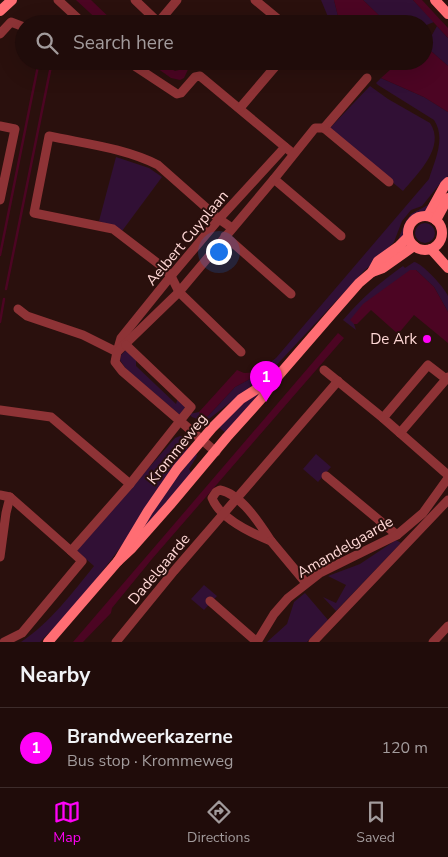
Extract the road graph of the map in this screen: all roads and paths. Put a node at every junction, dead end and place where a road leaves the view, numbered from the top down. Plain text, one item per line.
1 (12, 0) edge
2 (58, 0) edge
3 (135, 0) edge
4 (177, 0) edge
5 (255, 0) edge
6 (435, 0) edge
7 (0, 11) edge
8 (448, 14) edge
9 (74, 15) edge
10 (149, 15) edge
11 (164, 15) edge
12 (273, 15) edge
13 (15, 24) edge
14 (0, 34) edge
15 (141, 70) edge
16 (272, 70) edge
17 (367, 78) dead end
18 (240, 108) junction
19 (0, 126) edge
20 (324, 128) junction
21 (285, 147) junction
22 (294, 154) junction
23 (274, 179) junction
24 (389, 182) dead end
25 (448, 182) edge
26 (448, 198) edge
27 (0, 200) edge
28 (432, 218) junction
29 (219, 219) junction
30 (232, 228) junction
31 (225, 236) junction
32 (341, 236) dead end
33 (411, 241) junction
34 (444, 242) edge
35 (431, 249) junction
36 (448, 268) edge
37 (171, 276) junction
38 (179, 292) junction
39 (291, 294) dead end
40 (18, 309) dead end
41 (126, 345) junction
42 (117, 352) junction
43 (241, 352) dead end
44 (324, 370) dead end
45 (279, 375) junction
46 (447, 378) edge
47 (338, 381) junction
48 (0, 410) edge
49 (383, 418) junction
50 (181, 421) junction
51 (400, 433) junction
52 (202, 440) junction
53 (216, 452) junction
54 (326, 476) dead end
55 (448, 477) edge
56 (130, 484) junction
57 (4, 496) edge
58 (237, 500) junction
59 (448, 500) edge
60 (224, 514) junction
61 (397, 535) junction
62 (271, 541) junction
63 (71, 551) junction
64 (0, 557) edge
65 (118, 561) junction
66 (306, 583) junction
67 (210, 601) dead end
68 (448, 626) edge
69 (440, 634) junction
70 (4, 642) edge
71 (48, 642) edge
72 (116, 642) edge
73 (257, 642) edge
74 (313, 642) edge
75 (433, 642) edge
76 (448, 642) edge

1 - 7 street
2 - 9 street
3 - 10 street
4 - 11 street
5 - 12 street
6 - 8 street
13 - 14 street
15 - 18 street
16 - 18 street
17 - 20 street
18 - 21 street
19 - 27 street
20 - 22 street, Aelbert Cuyplaan
20 - 24 street
21 - 22 street
21 - 29 street, Aelbert Cuyplaan
22 - 23 street, Aelbert Cuyplaan
23 - 30 street, Aelbert Cuyplaan
23 - 32 street
25 - 28 street
26 - 28 street
28 - 33 street
28 - 34 street
29 - 30 street
29 - 37 street, Aelbert Cuyplaan
29 - 37 street
30 - 31 street, Aelbert Cuyplaan
31 - 38 street, Aelbert Cuyplaan
31 - 39 street
33 - 35 street
33 - 45 street, Krommeweg
34 - 35 street
35 - 36 street
37 - 38 street
37 - 42 street, Aelbert Cuyplaan
38 - 41 street, Aelbert Cuyplaan
38 - 43 street
40 - 42 street
41 - 42 street, Aelbert Cuyplaan
41 - 50 street
42 - 50 street
44 - 47 street
45 - 52 street, Krommeweg
45 - 53 street, Krommeweg
46 - 49 street
46 - 51 street
47 - 49 street
47 - 58 street, Dadelgaarde
48 - 56 street
49 - 51 street
50 - 52 street
50 - 56 street
51 - 55 street
52 - 53 street
52 - 65 street, Krommeweg
53 - 65 street, Krommeweg
54 - 61 street
55 - 61 street, Amandelgaarde
56 - 63 street
57 - 63 street
57 - 64 street
58 - 60 street, Dadelgaarde
58 - 60 street
58 - 62 street
59 - 74 street, Amandelgaarde
60 - 62 street
60 - 72 street, Dadelgaarde
61 - 66 street, Amandelgaarde
62 - 66 street
63 - 70 street
65 - 71 street, Krommeweg
66 - 73 street, Amandelgaarde
67 - 73 street
68 - 69 street
69 - 75 street
69 - 76 street

